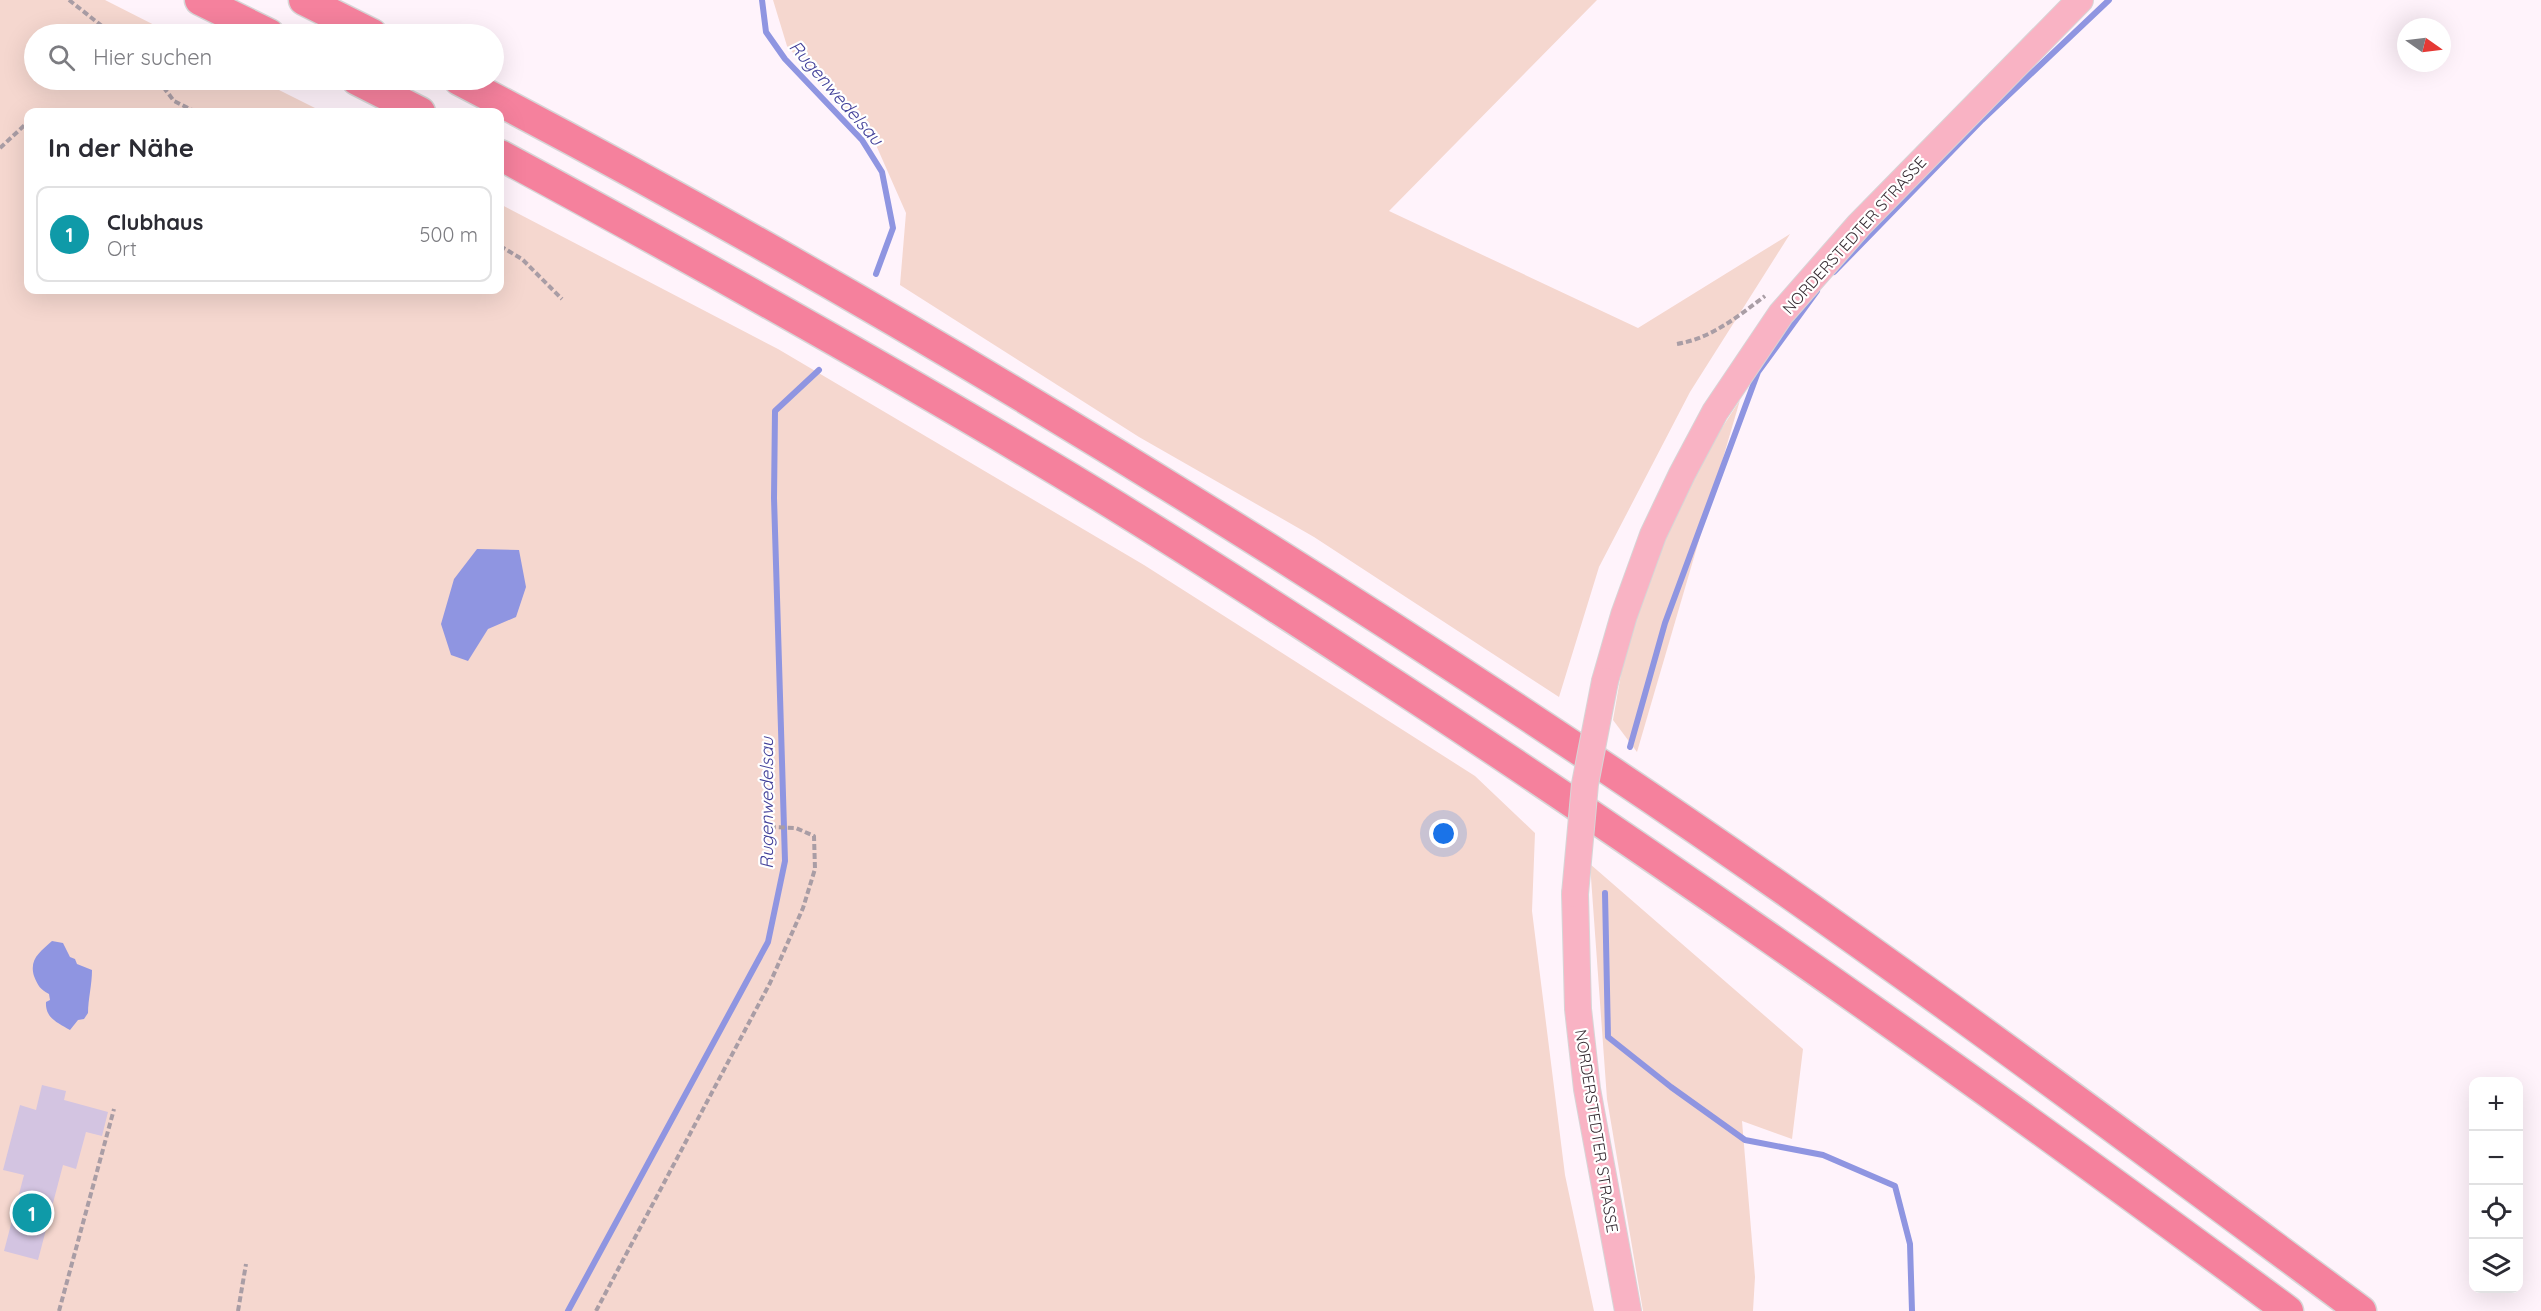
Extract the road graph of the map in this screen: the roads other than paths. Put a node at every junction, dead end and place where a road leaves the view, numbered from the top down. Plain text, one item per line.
1 (200, 0) edge
2 (304, 0) edge
3 (2080, 0) edge
4 (248, 24) edge
5 (352, 24) edge
6 (377, 90) edge
7 (478, 90) edge
8 (412, 108) edge
9 (504, 157) edge
10 (1628, 1311) edge
11 (2288, 1311) edge
12 (2361, 1311) edge

1 - 4 highway
2 - 5 highway
3 - 10 main road, NORDERSTEDTER STRASSE, bridge
6 - 8 highway
7 - 12 highway
9 - 11 highway

